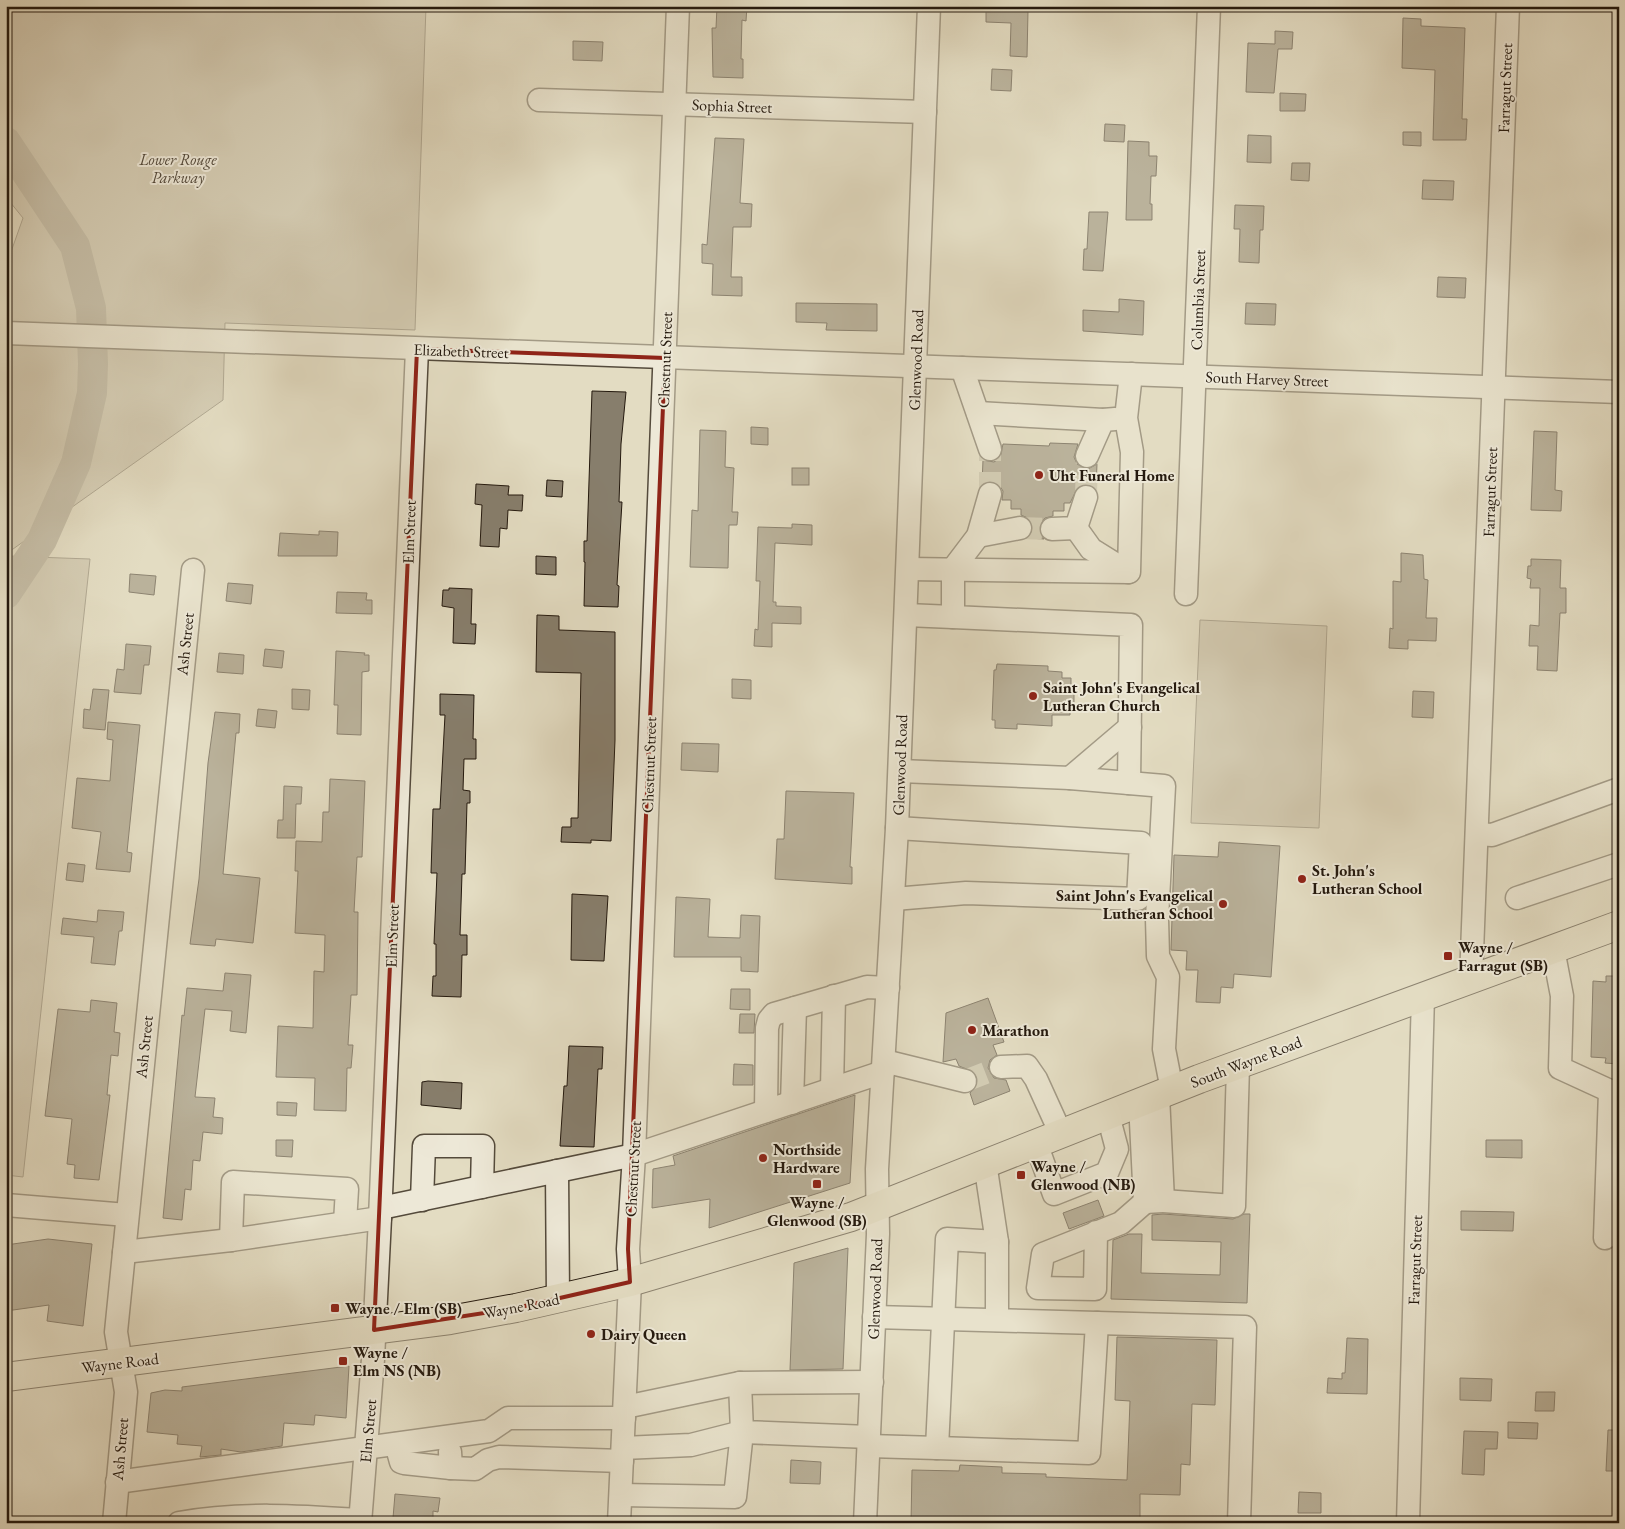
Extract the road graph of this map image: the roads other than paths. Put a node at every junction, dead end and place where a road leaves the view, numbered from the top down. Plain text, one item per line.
1 (678, 6) edge
2 (929, 6) edge
3 (1209, 6) edge
4 (1508, 6) edge
5 (539, 100) dead end
6 (674, 104) junction
7 (925, 112) junction
8 (6, 333) edge
9 (417, 349) junction
10 (665, 358) junction
11 (916, 365) junction
12 (962, 368) junction
13 (1131, 374) junction
14 (1195, 377) junction
15 (1494, 388) junction
16 (1619, 392) edge
17 (978, 413) junction
18 (1126, 418) junction
19 (1103, 420) junction
20 (990, 449) tunnel mouth
21 (1087, 456) tunnel mouth
22 (990, 494) tunnel mouth
23 (1086, 497) tunnel mouth
24 (1020, 528) tunnel mouth
25 (1076, 528) junction
26 (1052, 530) tunnel mouth
27 (978, 536) junction
28 (908, 569) junction
29 (953, 569) junction
30 (193, 570) dead end
31 (1129, 572) junction
32 (1186, 594) dead end
33 (906, 615) junction
34 (953, 617) junction
35 (1130, 727) junction
36 (900, 771) junction
37 (1070, 778) junction
38 (1130, 783) junction
39 (1619, 790) edge
40 (897, 828) junction
41 (1477, 834) junction
42 (1619, 864) edge
43 (894, 898) junction
44 (1517, 898) dead end
45 (1619, 925) edge
46 (1553, 949) junction
47 (1471, 979) junction
48 (888, 988) junction
49 (834, 996) junction
50 (1423, 996) junction
51 (795, 1008) junction
52 (1238, 1065) junction
53 (884, 1067) junction
54 (1001, 1067) tunnel mouth
55 (965, 1081) tunnel mouth
56 (832, 1089) junction
57 (1157, 1096) junction
58 (792, 1103) junction
59 (766, 1112) junction
60 (1108, 1115) junction
61 (1061, 1134) junction
62 (1036, 1143) junction
63 (634, 1155) junction
64 (986, 1163) junction
65 (558, 1171) junction
66 (482, 1187) junction
67 (422, 1200) junction
68 (1154, 1201) junction
69 (6, 1205) edge
70 (877, 1207) junction
71 (381, 1213) junction
72 (127, 1215) junction
73 (344, 1223) junction
74 (1096, 1232) dead end
75 (1605, 1238) dead end
76 (231, 1240) junction
77 (997, 1242) junction
78 (124, 1252) junction
79 (630, 1282) junction
80 (558, 1299) junction
81 (874, 1317) junction
82 (944, 1318) junction
83 (997, 1320) junction
84 (1096, 1323) junction
85 (374, 1330) junction
86 (120, 1363) junction
87 (6, 1377) edge
88 (872, 1382) junction
89 (740, 1383) junction
90 (624, 1413) junction
91 (742, 1432) junction
92 (450, 1436) junction
93 (869, 1442) junction
94 (396, 1444) junction
95 (366, 1448) junction
96 (937, 1448) junction
97 (623, 1455) junction
98 (450, 1468) junction
99 (118, 1482) junction
100 (621, 1495) junction
101 (360, 1521) edge
102 (114, 1523) edge
103 (179, 1523) edge
104 (620, 1523) edge
105 (865, 1523) edge
106 (1239, 1523) edge
107 (1408, 1523) edge

1 - 6 street, Chestnut Street
2 - 7 street, Glenwood Road
3 - 14 street, Columbia Street
4 - 15 street, Farragut Street
5 - 6 street, Sophia Street
6 - 7 street, Sophia Street
6 - 10 street, Chestnut Street
7 - 11 street, Glenwood Road
8 - 9 street, Elizabeth Street
9 - 10 street, Elizabeth Street
9 - 71 street, Elm Street
10 - 11 street, Elizabeth Street
10 - 63 street, Chestnut Street
11 - 12 street, South Harvey Street
11 - 28 street, Glenwood Road
12 - 13 street, South Harvey Street
12 - 17 street
13 - 14 street, South Harvey Street
13 - 18 street
14 - 15 street, South Harvey Street
14 - 32 street, Columbia Street
15 - 16 street, South Harvey Street
15 - 41 street, Farragut Street
17 - 19 street
17 - 20 street
18 - 19 street
18 - 31 street
19 - 21 street
22 - 27 street
23 - 25 street
24 - 27 street
25 - 26 street
25 - 31 street
27 - 29 street
28 - 29 street
28 - 33 street, Glenwood Road
29 - 31 street
29 - 34 street
30 - 72 street, Ash Street
33 - 34 street
33 - 36 street, Glenwood Road
34 - 35 street
35 - 37 street
35 - 38 street
36 - 37 street
36 - 40 street, Glenwood Road
37 - 38 street
38 - 57 street
39 - 41 street
40 - 43 street, Glenwood Road
40 - 43 street
41 - 47 street, Farragut Street
42 - 44 street
43 - 48 street, Glenwood Road
45 - 46 main road, South Wayne Road
46 - 47 main road, South Wayne Road
46 - 75 street
47 - 50 main road, South Wayne Road
48 - 49 street
48 - 53 street, Glenwood Road
49 - 51 street
49 - 56 street
50 - 52 main road, South Wayne Road
50 - 107 street, Farragut Street
51 - 58 street
51 - 59 street
52 - 57 main road, South Wayne Road
52 - 68 street
53 - 55 street
53 - 56 street
53 - 70 street, Glenwood Road
54 - 61 street
56 - 58 street
57 - 60 main road, South Wayne Road
57 - 68 street
58 - 59 street
59 - 63 street
60 - 61 main road, South Wayne Road
60 - 62 street
61 - 62 main road, South Wayne Road
62 - 64 main road, South Wayne Road
63 - 65 street
63 - 79 street, Chestnut Street
64 - 70 main road, South Wayne Road
64 - 77 street
65 - 66 street
65 - 80 street
66 - 67 street
66 - 67 street
67 - 71 street
68 - 74 street
69 - 72 street
70 - 79 main road, Wayne Road
70 - 81 street, Glenwood Road
71 - 73 street
71 - 85 street, Elm Street
72 - 78 street, Ash Street
73 - 76 street
73 - 76 street
76 - 78 street
77 - 82 street
77 - 83 street
78 - 86 street, Ash Street
79 - 80 main road, Wayne Road
79 - 90 street, Chestnut Street
80 - 85 main road, Wayne Road
81 - 82 street
81 - 88 street, Glenwood Road
82 - 83 street
82 - 96 street
83 - 84 street
84 - 96 street
84 - 106 street
85 - 86 main road, Wayne Road
85 - 95 street, Elm Street
86 - 87 main road, Wayne Road
86 - 99 street, Ash Street
88 - 89 street
88 - 93 street, Glenwood Road
89 - 90 street
89 - 91 street
90 - 92 street
90 - 97 street, Chestnut Street
91 - 93 street
91 - 97 street
91 - 100 street
92 - 94 street
92 - 98 street
93 - 96 street
93 - 105 street, Glenwood Road
94 - 95 street
94 - 98 street
95 - 99 street
95 - 101 street, Elm Street
97 - 98 street
97 - 100 street, Chestnut Street
99 - 102 street, Ash Street
100 - 104 street, Chestnut Street
101 - 103 street

